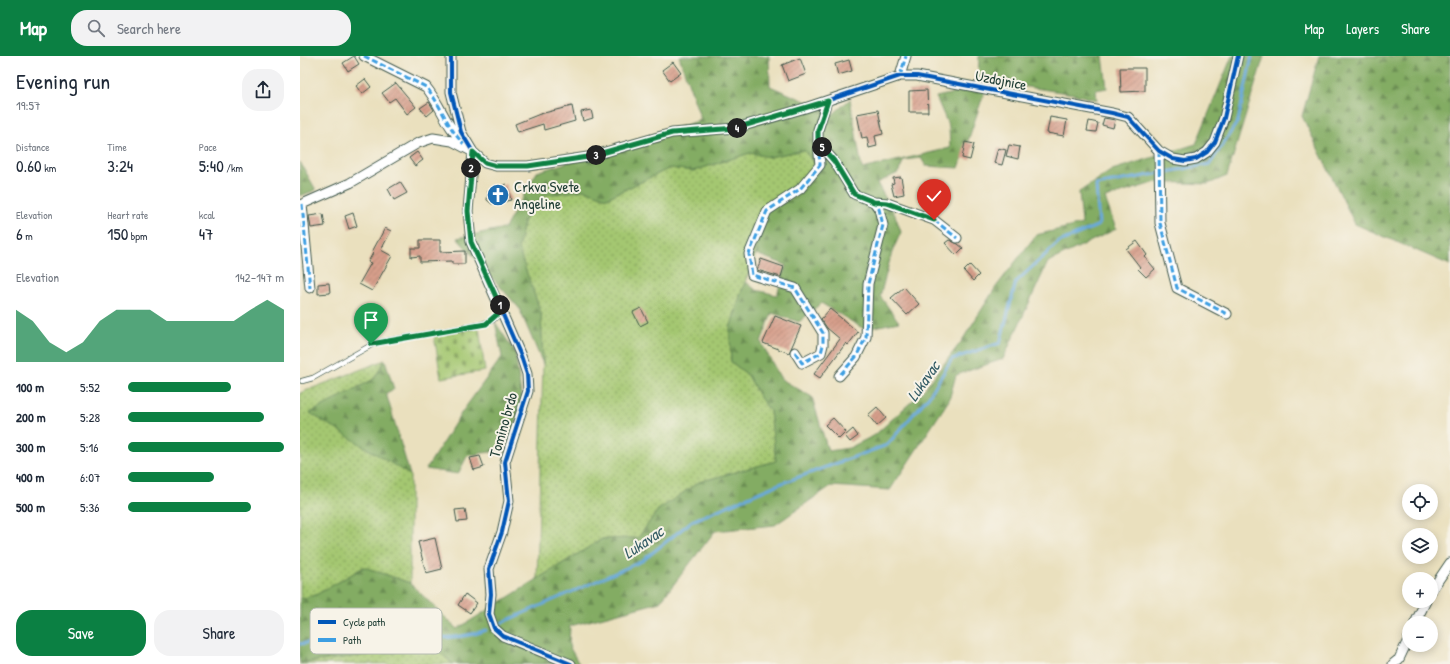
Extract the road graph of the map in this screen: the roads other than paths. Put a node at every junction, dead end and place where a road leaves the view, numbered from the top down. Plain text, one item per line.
1 (364, 56) edge
2 (450, 56) edge
3 (906, 56) edge
4 (1238, 56) edge
5 (900, 76) junction
6 (828, 101) junction
7 (818, 143) junction
8 (1159, 151) junction
9 (473, 152) junction
10 (874, 202) junction
11 (301, 204) edge
12 (957, 238) dead end
13 (310, 288) dead end
14 (502, 310) junction
15 (1227, 314) dead end
16 (795, 352) dead end
17 (840, 376) dead end
18 (302, 381) dead end
19 (1450, 563) edge
20 (1438, 581) edge
21 (1402, 652) edge
22 (571, 664) edge
23 (1393, 664) edge

1 - 9 street
2 - 9 street
3 - 5 street
4 - 8 street
5 - 6 street, Uzdojnice
5 - 8 street, Uzdojnice
6 - 7 street
6 - 9 street, Uzdojnice
7 - 10 street
7 - 16 street
8 - 15 street
9 - 11 street
9 - 14 street, Tomino brdo
10 - 12 street
10 - 17 street
11 - 13 street
14 - 18 lane
14 - 22 street, Tomino brdo
19 - 20 street
21 - 23 street

